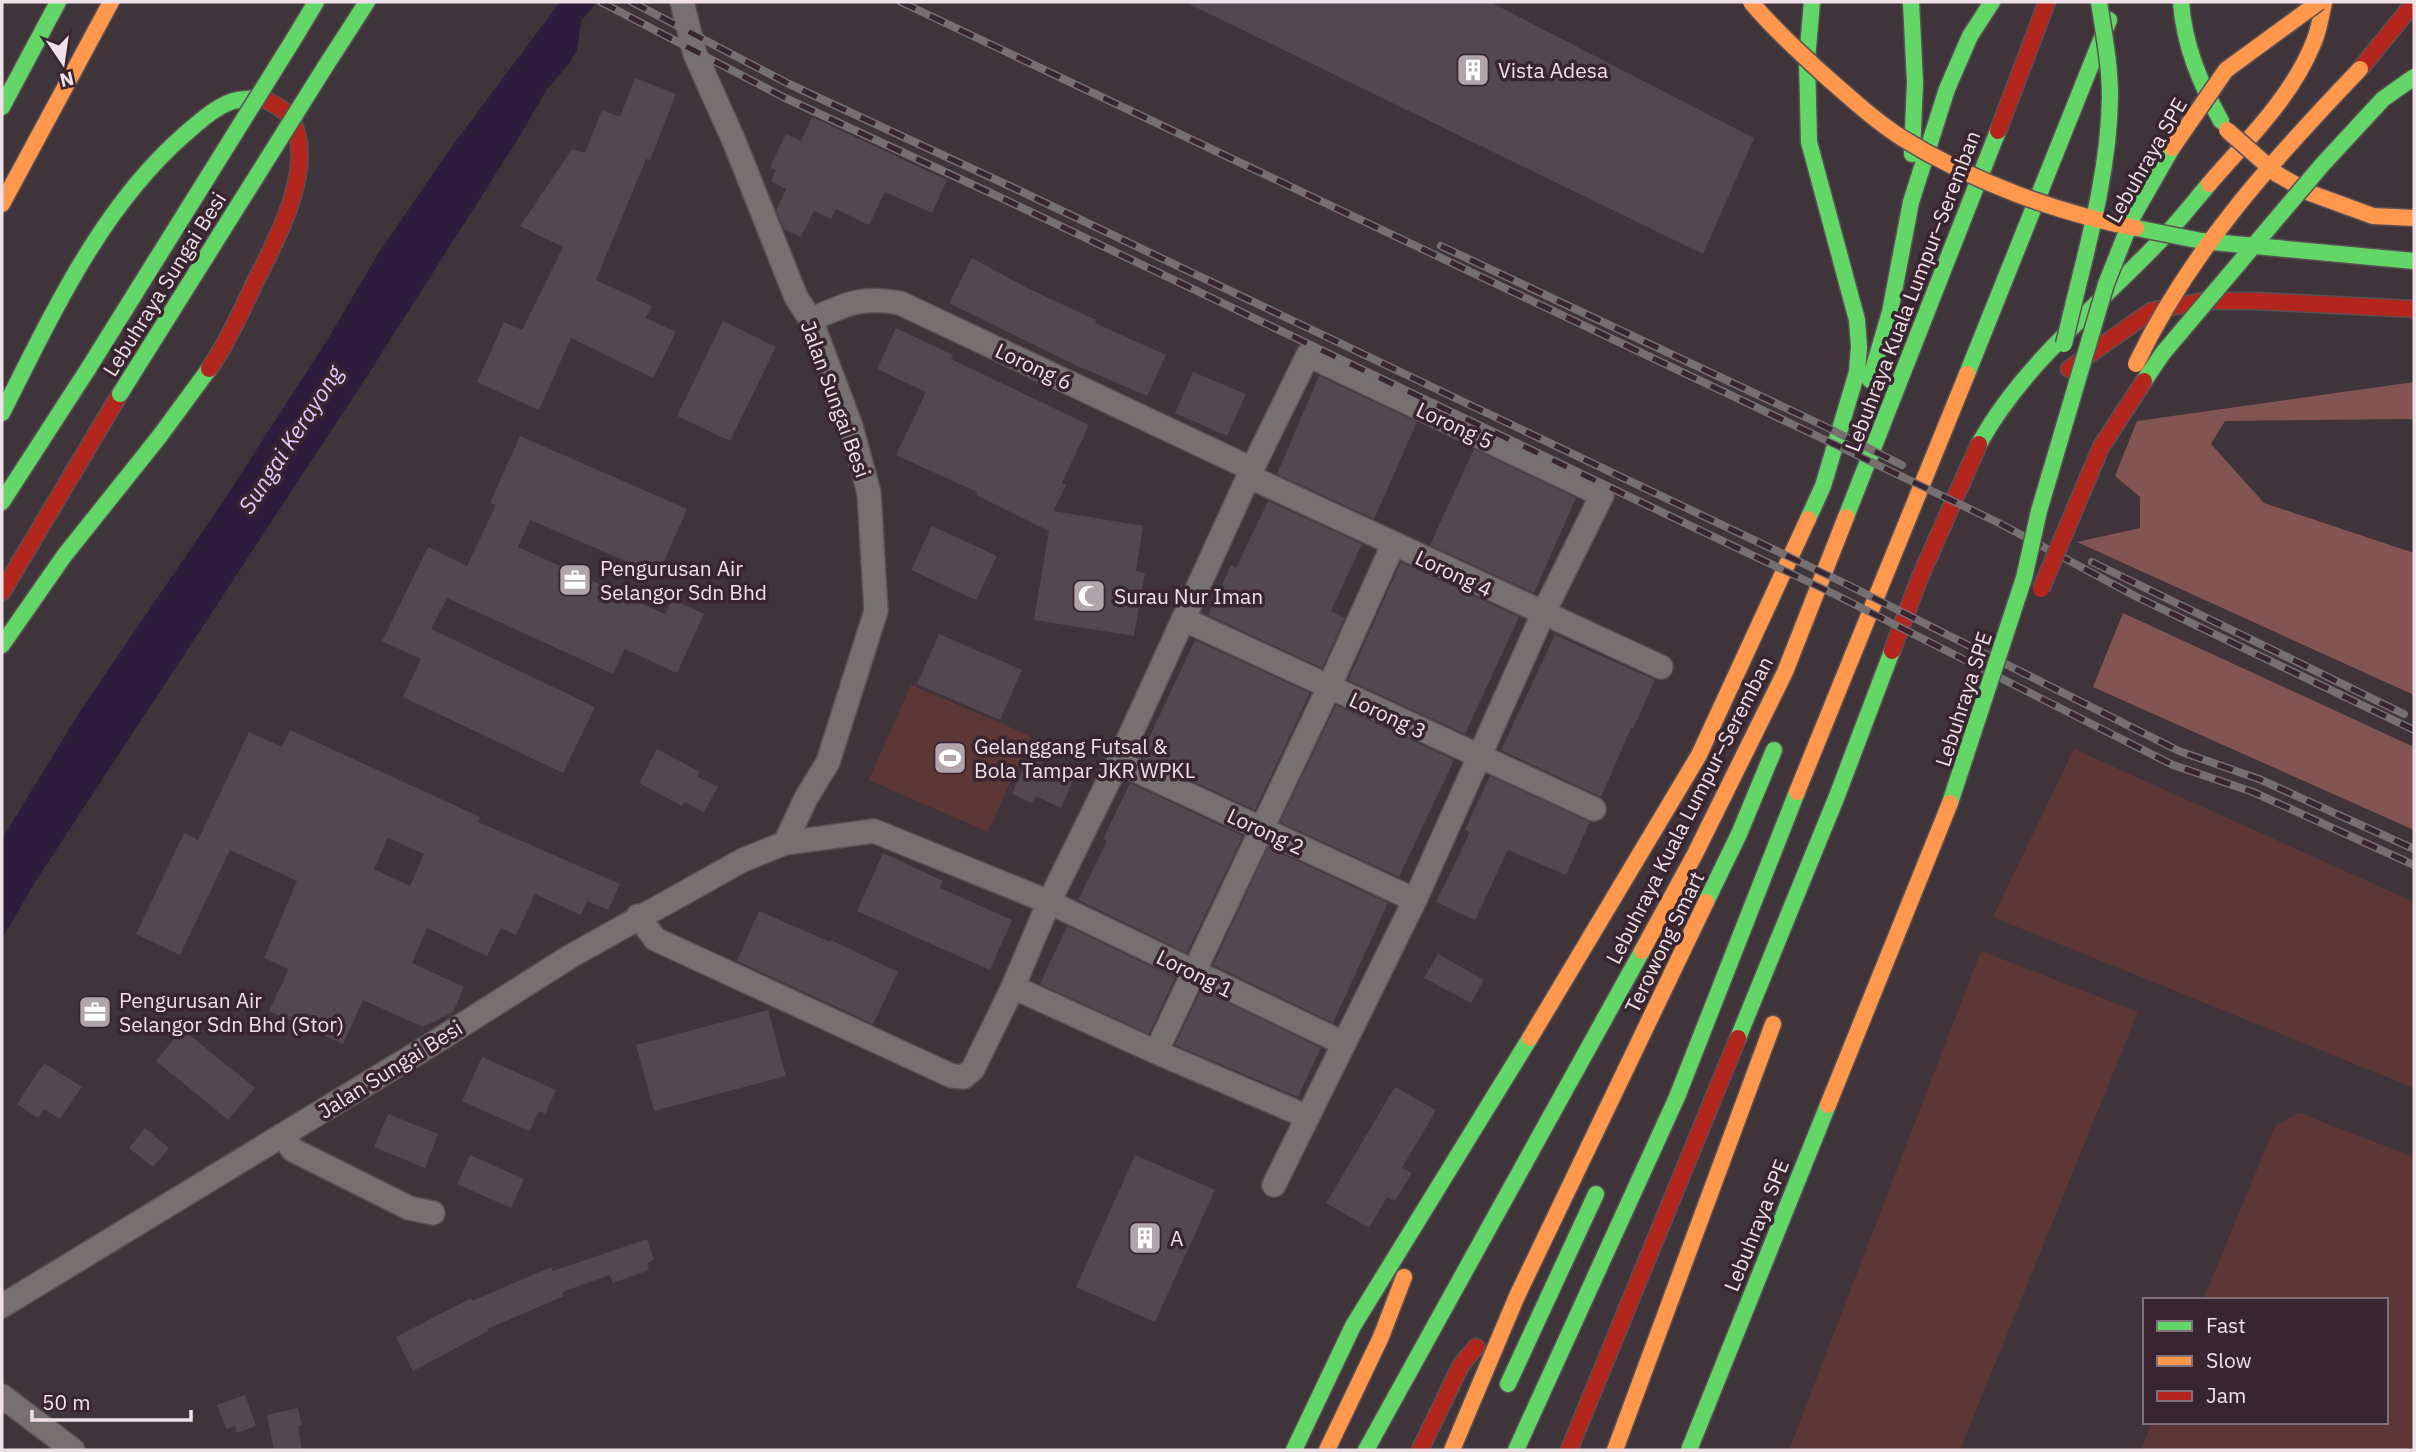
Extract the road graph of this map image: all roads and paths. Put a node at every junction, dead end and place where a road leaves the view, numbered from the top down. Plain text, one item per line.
1 (58, 2) edge
2 (111, 2) edge
3 (316, 2) edge
4 (367, 2) edge
5 (682, 2) edge
6 (1751, 2) edge
7 (1812, 2) edge
8 (1827, 2) edge
9 (1911, 2) edge
10 (1992, 2) edge
11 (2047, 2) edge
12 (2088, 2) edge
13 (2099, 2) edge
14 (2116, 2) edge
15 (2181, 2) edge
16 (2322, 2) edge
17 (2414, 3) edge
18 (1807, 59) junction
19 (2108, 60) junction
20 (2414, 77) edge
21 (2, 107) edge
22 (1910, 202) junction
23 (2, 204) edge
24 (2414, 218) edge
25 (2414, 261) edge
26 (2242, 280) dead end
27 (2157, 291) dead end
28 (2119, 307) dead end
29 (2414, 309) edge
30 (811, 320) junction
31 (2036, 368) junction
32 (2053, 404) dead end
33 (2, 413) edge
34 (2101, 447) junction
35 (1250, 472) junction
36 (2, 502) edge
37 (2039, 511) junction
38 (1393, 545) junction
39 (1802, 571) dead end
40 (2, 592) edge
41 (1815, 594) junction
42 (2036, 603) dead end
43 (1543, 614) junction
44 (1183, 619) junction
45 (1784, 635) dead end
46 (2, 645) edge
47 (1811, 646) dead end
48 (1661, 667) dead end
49 (1785, 672) junction
50 (1329, 687) junction
51 (1782, 733) dead end
52 (1478, 757) junction
53 (1118, 762) junction
54 (1968, 801) dead end
55 (1594, 809) dead end
56 (1262, 829) junction
57 (1781, 831) junction
58 (785, 843) junction
59 (1415, 900) junction
60 (1049, 902) junction
61 (638, 916) junction
62 (1718, 949) dead end
63 (1194, 973) junction
64 (1013, 987) junction
65 (1777, 1012) dead end
66 (1343, 1043) junction
67 (1156, 1052) junction
68 (1308, 1117) junction
69 (282, 1135) junction
70 (1602, 1181) dead end
71 (1274, 1185) dead end
72 (1436, 1194) junction
73 (433, 1213) dead end
74 (1517, 1296) junction
75 (2, 1306) edge
76 (2, 1396) edge
77 (1499, 1402) dead end
78 (73, 1450) edge
79 (1294, 1450) edge
80 (1327, 1450) edge
81 (1366, 1450) edge
82 (1419, 1450) edge
83 (1452, 1450) edge
84 (1516, 1450) edge
85 (1569, 1450) edge
86 (1615, 1450) edge
87 (1689, 1450) edge
88 (1705, 1450) edge

1 - 21 highway
2 - 23 highway
3 - 36 highway, Lebuhraya Sungai Besi, bridge
4 - 40 highway, Lebuhraya Sungai Besi, bridge
5 - 30 street, Jalan Sungai Besi
6 - 25 highway, bridge
7 - 18 highway
8 - 18 highway
9 - 22 highway
10 - 22 highway
11 - 41 highway, Lebuhraya Kuala Lumpur–Seremban
12 - 19 highway, bridge
13 - 19 highway, bridge
14 - 57 highway
15 - 24 highway, bridge
16 - 31 highway
16 - 37 highway, Lebuhraya SPE, bridge
17 - 34 highway, bridge
18 - 72 highway
19 - 29 highway, bridge
20 - 34 highway, bridge
22 - 39 highway
26 - 27 highway
28 - 31 highway
30 - 35 street, Lorong 6
30 - 58 street, Jalan Sungai Besi
31 - 85 highway
32 - 37 highway, bridge
33 - 46 highway
34 - 42 highway, bridge
35 - 38 street, Lorong 4
35 - 43 street, Lorong 5
35 - 44 street
37 - 87 highway, Lebuhraya SPE, bridge
38 - 43 street, Lorong 4
38 - 50 street
41 - 47 highway
41 - 49 highway, Lebuhraya Kuala Lumpur–Seremban
43 - 48 street, Lorong 4
43 - 52 street
44 - 50 street, Lorong 3
44 - 53 street
45 - 49 highway
49 - 81 highway, Lebuhraya Kuala Lumpur–Seremban
50 - 52 street, Lorong 3
50 - 56 street
51 - 74 highway, Terowong Smart
52 - 55 street, Lorong 3
52 - 59 street
53 - 56 street, Lorong 2
53 - 60 street
54 - 88 highway, Lebuhraya SPE
56 - 59 street, Lorong 2
56 - 63 street
57 - 62 highway
57 - 84 highway
58 - 60 street, Jalan Sungai Besi
58 - 61 street, Jalan Sungai Besi
59 - 66 street
60 - 63 street, Lorong 1
60 - 64 street
61 - 64 street
61 - 69 street, Jalan Sungai Besi
63 - 66 street, Lorong 1
63 - 67 street
64 - 67 street
65 - 86 highway
66 - 68 street
67 - 68 street
68 - 71 street
69 - 73 street
69 - 75 street, Jalan Sungai Besi
70 - 77 highway
72 - 79 highway
72 - 80 highway
74 - 82 highway, Terowong Smart
74 - 83 highway, Terowong Smart
76 - 78 street

